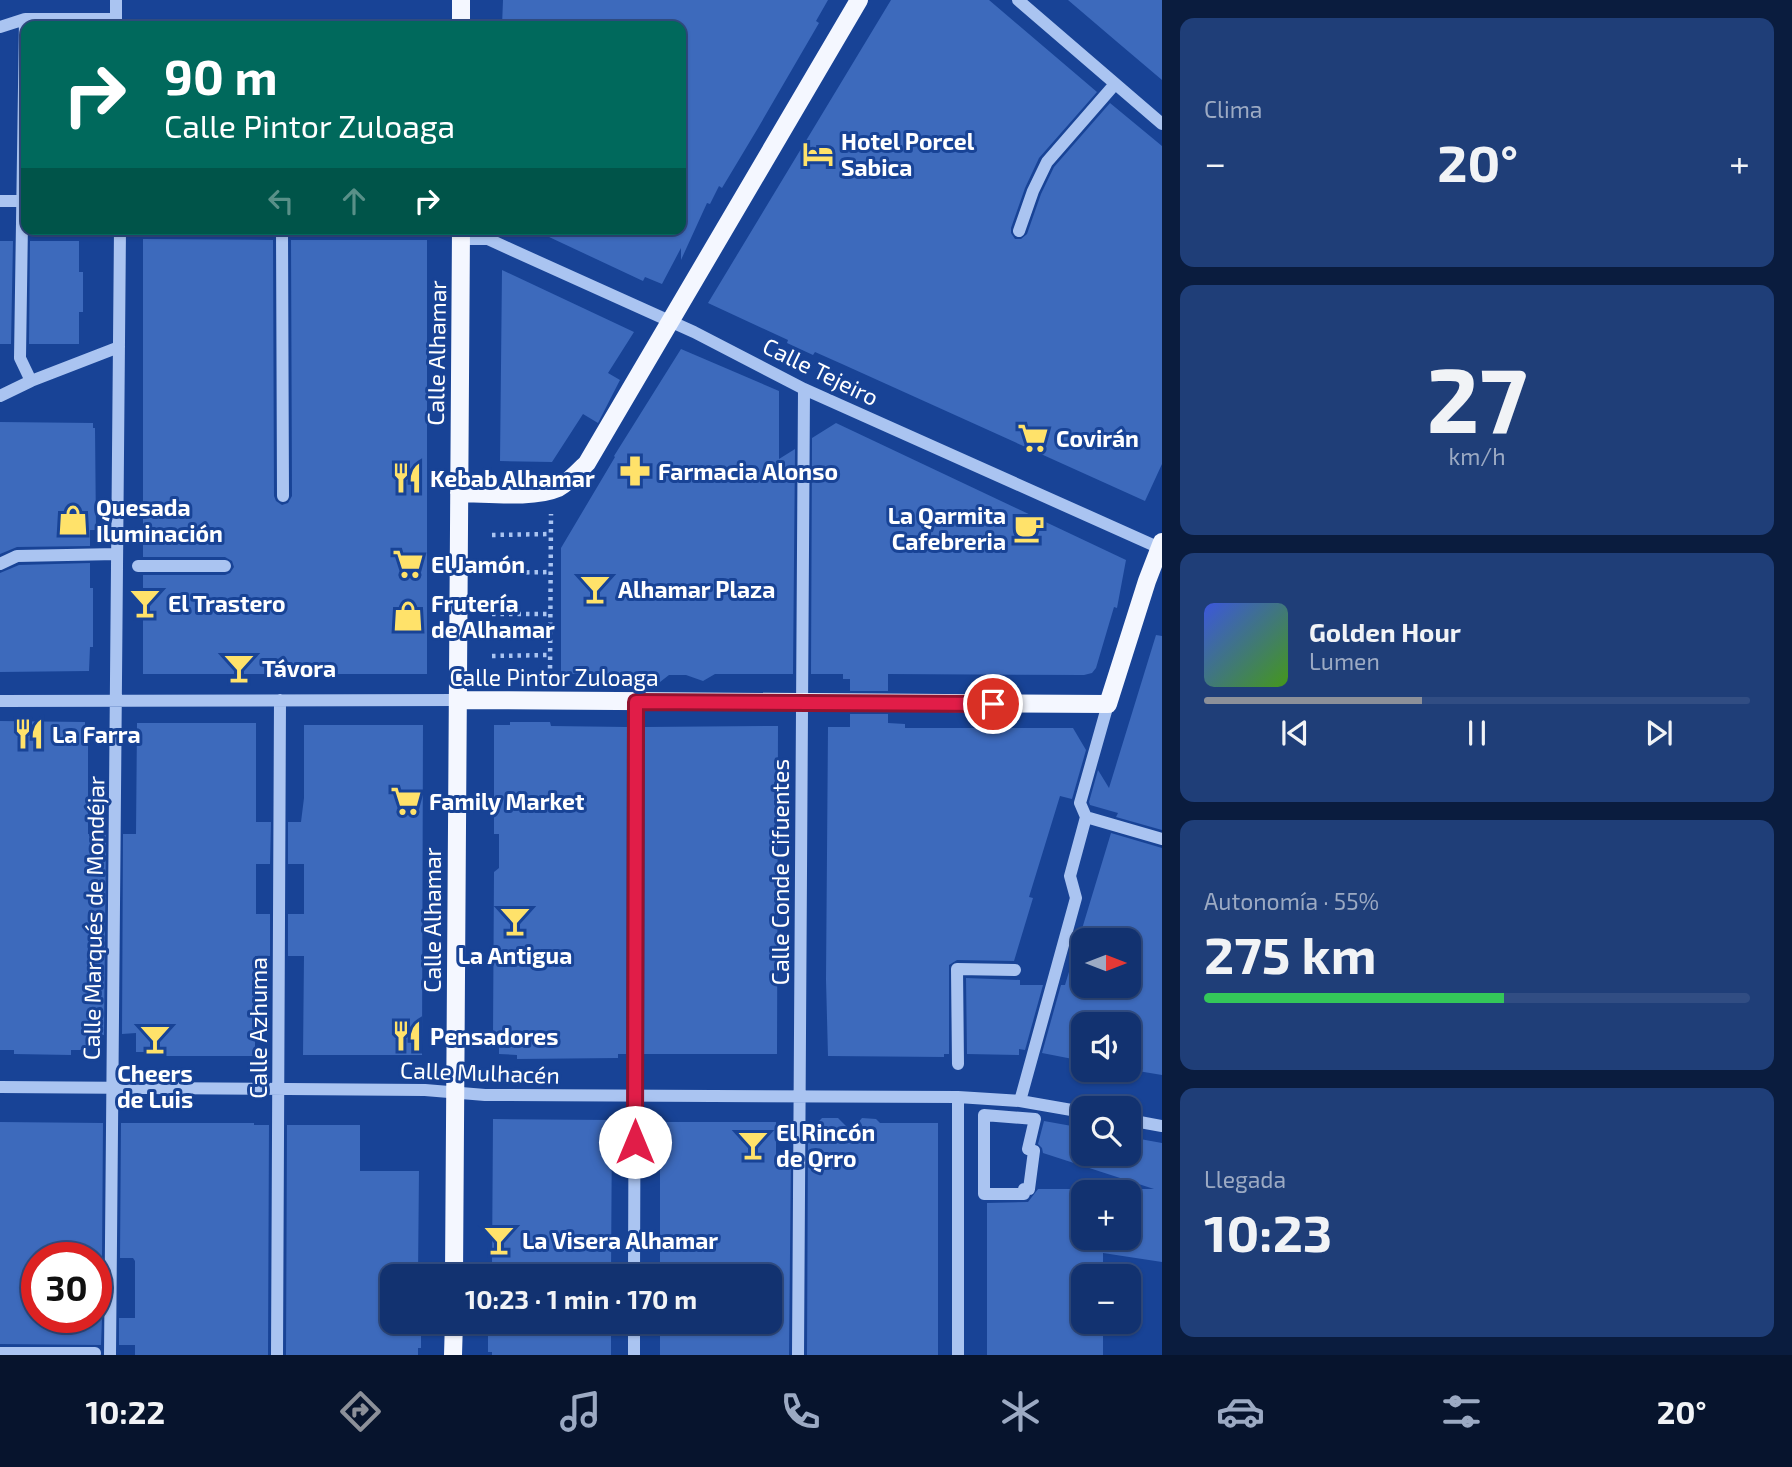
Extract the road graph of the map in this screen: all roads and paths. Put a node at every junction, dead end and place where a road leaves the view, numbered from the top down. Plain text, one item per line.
1 (116, 0) edge
2 (461, 0) edge
3 (859, 0) edge
4 (1018, 0) edge
5 (25, 19) joint
6 (86, 21) edge
7 (116, 21) edge
8 (461, 21) edge
9 (0, 27) edge
10 (1115, 84) junction
11 (1162, 124) edge
12 (0, 201) edge
13 (21, 201) edge
14 (1019, 231) dead end
15 (23, 235) edge
16 (120, 235) edge
17 (282, 235) edge
18 (461, 235) edge
19 (466, 235) edge
20 (671, 321) junction
21 (119, 347) junction
22 (31, 381) junction
23 (804, 389) junction
24 (0, 396) edge
25 (459, 494) junction
26 (284, 496) dead end
27 (551, 514) dead end
28 (551, 534) junction
29 (492, 535) dead end
30 (1161, 546) edge
31 (117, 554) junction
32 (0, 564) edge
33 (138, 566) dead end
34 (225, 566) dead end
35 (551, 572) junction
36 (492, 573) dead end
37 (492, 614) dead end
38 (551, 614) junction
39 (550, 655) junction
40 (492, 656) dead end
41 (550, 681) dead end
42 (0, 701) edge
43 (116, 701) junction
44 (280, 701) junction
45 (458, 701) junction
46 (636, 702) junction
47 (802, 703) junction
48 (1108, 704) junction
49 (1086, 817) junction
50 (1162, 839) edge
51 (1015, 970) dead end
52 (958, 1064) dead end
53 (0, 1087) edge
54 (112, 1088) junction
55 (278, 1089) junction
56 (455, 1092) junction
57 (635, 1096) junction
58 (800, 1097) junction
59 (958, 1097) junction
60 (1020, 1101) junction
61 (1071, 1110) edge
62 (1035, 1119) joint
63 (1141, 1122) edge
64 (1162, 1126) edge
65 (454, 1264) edge
66 (634, 1264) edge
67 (454, 1334) edge
68 (634, 1334) edge
69 (0, 1353) edge
70 (95, 1353) edge
71 (110, 1355) edge
72 (277, 1355) edge
73 (453, 1355) edge
74 (634, 1355) edge
75 (798, 1355) edge
76 (958, 1355) edge

1 - 7 street
2 - 8 main road
3 - 20 main road
4 - 10 street
5 - 6 street
5 - 9 street
10 - 11 street
10 - 14 street
12 - 13 street
15 - 22 street
16 - 21 street, Calle Marqués de Mondéjar
17 - 26 street
18 - 25 main road, Calle Alhamar
19 - 20 street, Calle Tejeiro
20 - 23 street, Calle Tejeiro
20 - 25 main road
21 - 22 street
21 - 31 street, Calle Marqués de Mondéjar
22 - 24 street
23 - 30 street, Calle Tejeiro
23 - 47 street, Calle Conde Cifuentes
25 - 45 main road, Calle Alhamar
27 - 28 path
28 - 29 path
28 - 35 path
30 - 48 main road
31 - 32 street
31 - 43 street, Calle Marqués de Mondéjar
33 - 34 street
35 - 36 path
35 - 38 path
37 - 38 path
38 - 39 path
39 - 40 path
39 - 41 path
42 - 43 street, Calle Pintor Zuloaga
43 - 44 street, Calle Pintor Zuloaga
43 - 54 street, Calle Marqués de Mondéjar
44 - 45 street, Calle Pintor Zuloaga
44 - 55 street, Calle Azhuma
45 - 46 main road, Calle Pintor Zuloaga
45 - 56 main road, Calle Alhamar
46 - 47 main road, Calle Pintor Zuloaga
46 - 57 street
47 - 48 main road, Calle Pintor Zuloaga
47 - 58 street, Calle Conde Cifuentes
48 - 49 street
49 - 50 street
49 - 60 street
51 - 52 street
53 - 54 street, Calle Mulhacén
54 - 55 street, Calle Mulhacén
54 - 71 street, Calle Marqués de Mondéjar
55 - 56 street, Calle Mulhacén
55 - 72 street, Calle Azhuma
56 - 57 street, Calle Mulhacén
56 - 65 main road, Calle Alhamar
57 - 58 street, Calle Mulhacén
57 - 66 street
58 - 59 street, Calle Mulhacén
58 - 75 street, Calle Conde Cifuentes
59 - 60 street, Calle Mulhacén
59 - 76 street
60 - 61 street, Calle Mulhacén
62 - 62 street
63 - 64 street
67 - 73 main road
68 - 74 street
69 - 70 street

